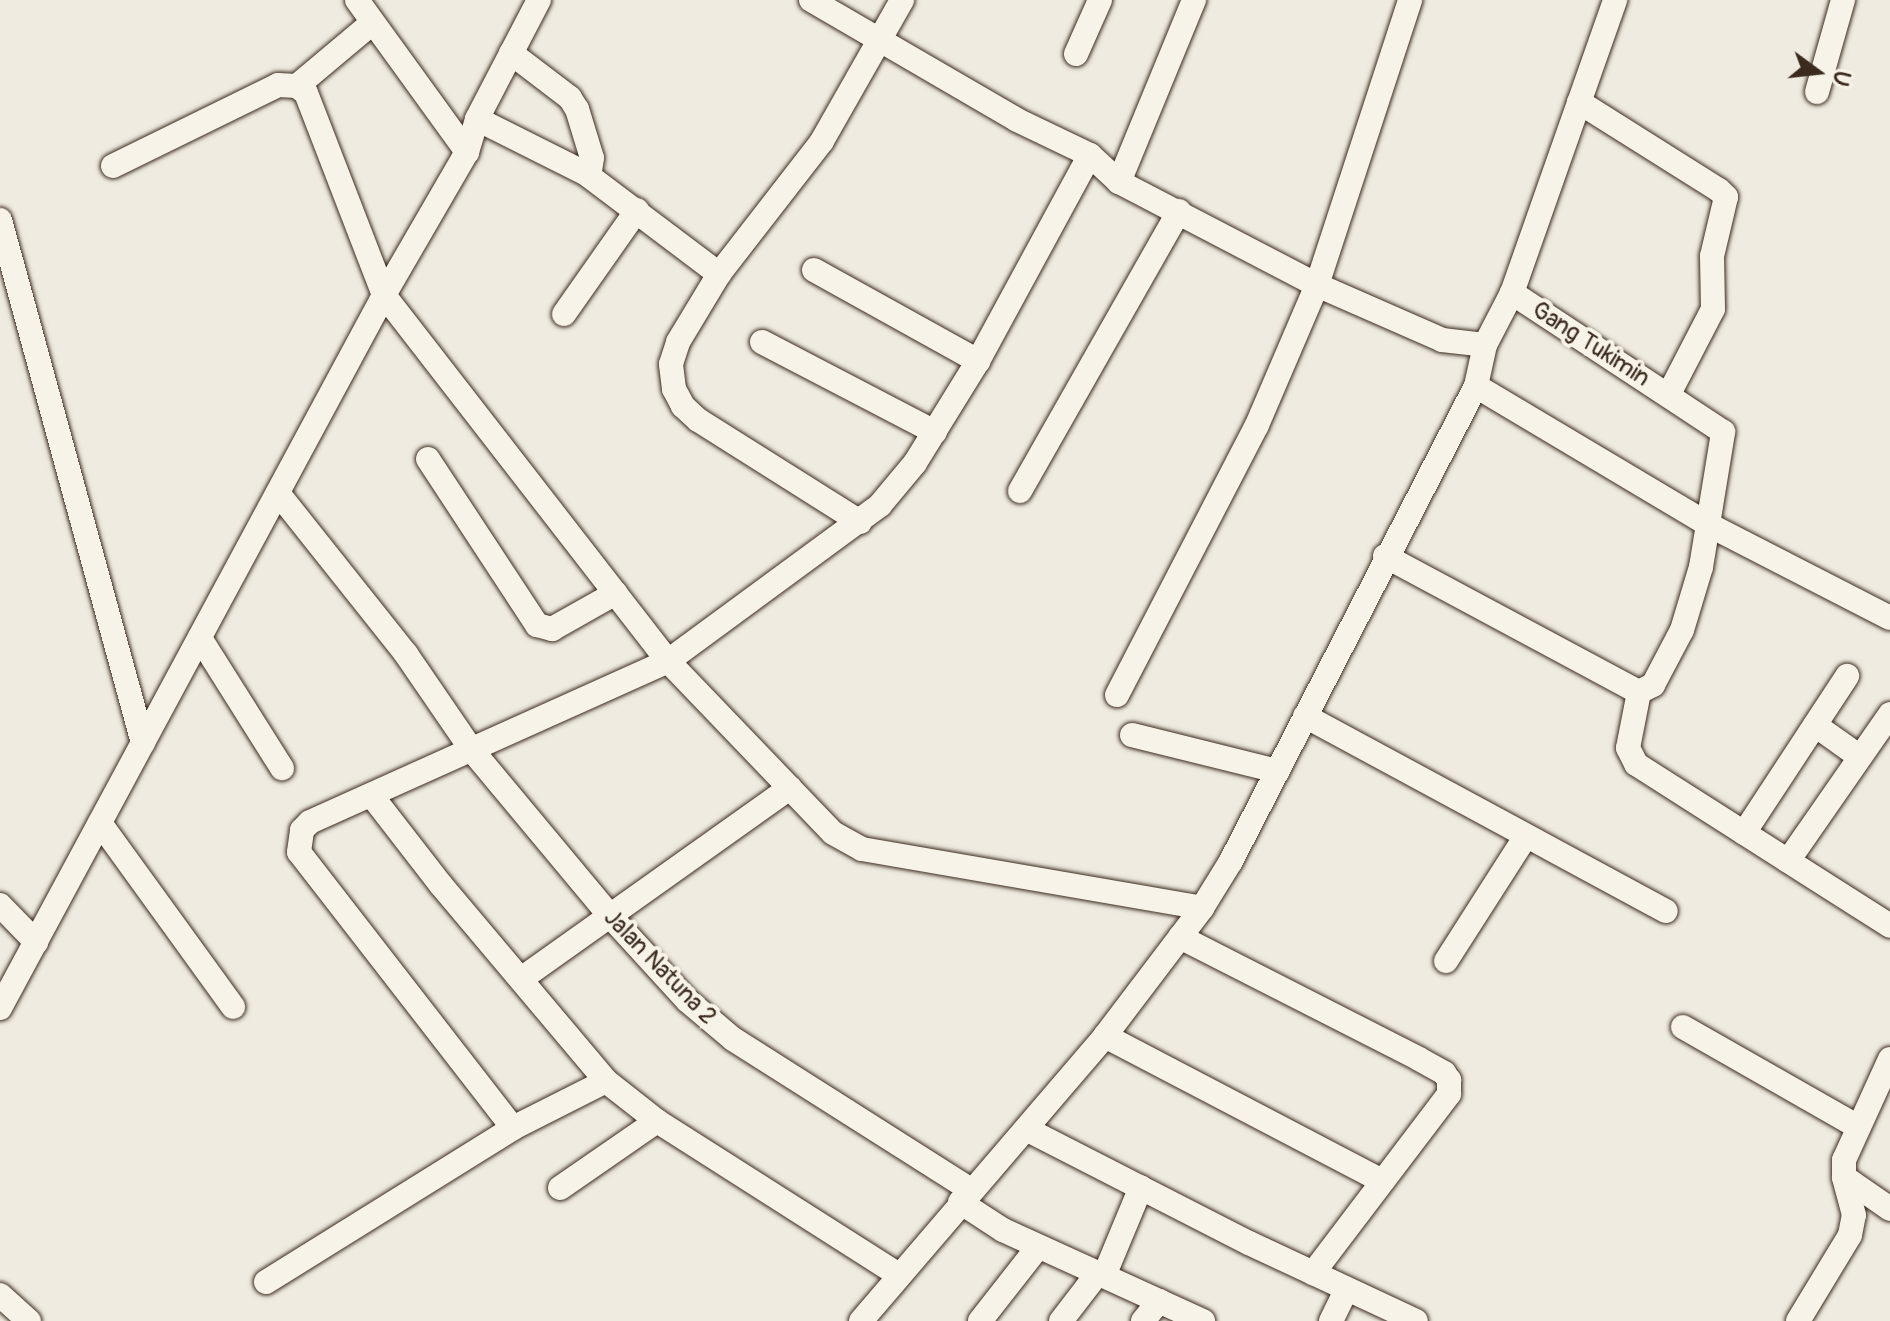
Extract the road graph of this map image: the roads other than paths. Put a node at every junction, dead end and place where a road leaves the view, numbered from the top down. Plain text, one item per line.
1 (539, 0) edge
2 (811, 0) edge
3 (902, 0) edge
4 (1100, 0) edge
5 (1194, 0) edge
6 (1410, 0) edge
7 (1615, 0) edge
8 (1843, 0) edge
9 (368, 9) edge
10 (879, 41) junction
11 (511, 53) junction
12 (1076, 54) dead end
13 (297, 86) junction
14 (1817, 92) dead end
15 (1579, 102) junction
16 (477, 119) junction
17 (467, 152) junction
18 (1090, 155) junction
19 (113, 166) dead end
20 (589, 176) junction
21 (1119, 182) junction
22 (637, 210) junction
23 (1179, 211) junction
24 (0, 220) edge
25 (814, 270) dead end
26 (719, 274) junction
27 (1317, 285) junction
28 (1512, 293) junction
29 (384, 295) junction
30 (564, 314) dead end
31 (762, 342) dead end
32 (1485, 345) junction
33 (978, 361) junction
34 (1476, 386) junction
35 (1669, 394) junction
36 (935, 432) junction
37 (428, 459) dead end
38 (1020, 491) dead end
39 (278, 493) junction
40 (860, 522) junction
41 (1709, 525) junction
42 (1385, 556) junction
43 (616, 593) junction
44 (1890, 618) edge
45 (200, 638) junction
46 (668, 661) junction
47 (1847, 676) dead end
48 (1639, 692) junction
49 (1117, 695) dead end
50 (1890, 714) edge
51 (1305, 716) junction
52 (1815, 725) junction
53 (1132, 735) dead end
54 (143, 743) junction
55 (471, 749) junction
56 (1860, 757) junction
57 (282, 768) dead end
58 (1278, 771) junction
59 (790, 788) junction
60 (372, 796) junction
61 (100, 823) junction
62 (1744, 833) junction
63 (1526, 836) junction
64 (1788, 861) junction
65 (0, 905) edge
66 (1202, 908) junction
67 (1666, 911) dead end
68 (610, 916) junction
69 (1890, 926) edge
70 (1180, 937) junction
71 (36, 942) junction
72 (1446, 961) dead end
73 (521, 979) junction
74 (233, 1007) dead end
75 (0, 1008) edge
76 (1683, 1027) dead end
77 (1105, 1036) junction
78 (1887, 1072) edge
79 (606, 1081) junction
80 (657, 1121) junction
81 (1858, 1127) junction
82 (513, 1128) junction
83 (1028, 1130) junction
84 (1844, 1177) junction
85 (1382, 1181) junction
86 (1141, 1187) junction
87 (560, 1188) dead end
88 (965, 1196) junction
89 (1890, 1209) edge
90 (1038, 1247) junction
91 (1313, 1273) junction
92 (1101, 1274) junction
93 (899, 1275) junction
94 (266, 1282) dead end
95 (1346, 1290) junction
96 (0, 1295) edge
97 (1159, 1301) junction
98 (1810, 1317) edge
99 (29, 1321) edge
100 (861, 1321) edge
101 (980, 1321) edge
102 (1061, 1321) edge
103 (1143, 1321) edge
104 (1203, 1321) edge
105 (1331, 1321) edge
106 (1416, 1321) edge

1 - 11 street
2 - 10 street
3 - 10 street
4 - 12 street
5 - 21 street
6 - 27 street
7 - 15 street
8 - 14 street
9 - 13 street
9 - 17 street
10 - 18 street
10 - 26 street
11 - 16 street
11 - 20 street
13 - 19 street
13 - 29 street
15 - 28 street
15 - 35 street
16 - 17 street
16 - 20 street
17 - 29 street
18 - 21 street
18 - 33 street
20 - 22 street
21 - 23 street
22 - 26 street
22 - 30 street
23 - 27 street
23 - 38 street
24 - 54 street
25 - 33 street
26 - 40 street
27 - 32 street
27 - 49 street
28 - 32 street
28 - 35 street, Gang Tukimin
29 - 39 street
29 - 43 street
31 - 36 street
32 - 34 street
33 - 36 street
34 - 41 street
34 - 42 street
35 - 41 street, Gang Tukimin
36 - 40 street
37 - 43 street
39 - 45 street
39 - 55 street, Jalan Natuna 2
40 - 46 street
41 - 44 street
41 - 48 street
42 - 48 street
42 - 51 street
43 - 46 street
45 - 54 street
45 - 57 street
46 - 55 street
46 - 59 street
47 - 52 street
48 - 62 street
50 - 56 street
51 - 58 street
51 - 63 street
52 - 56 street
52 - 62 street
53 - 58 street
54 - 61 street
55 - 60 street
55 - 68 street, Jalan Natuna 2
56 - 64 street
58 - 66 street
59 - 66 street
59 - 68 street
60 - 73 street
60 - 82 street
61 - 71 street
61 - 74 street
62 - 64 street
63 - 67 street
63 - 72 street
64 - 69 street
65 - 71 street
66 - 70 street
68 - 73 street
68 - 88 street, Jalan Natuna 2
70 - 77 street
70 - 85 street
71 - 75 street
73 - 79 street
76 - 81 street
77 - 83 street
77 - 85 street
78 - 81 street
79 - 80 street
79 - 82 street
80 - 87 street
80 - 93 street
81 - 84 street
82 - 94 street
83 - 86 street
83 - 88 street
84 - 89 street
84 - 98 street
85 - 91 street
86 - 91 street
86 - 92 street
88 - 90 street, Jalan Natuna 2
88 - 93 street
90 - 92 street, Jalan Natuna 2
90 - 101 street
91 - 95 street
92 - 97 street, Jalan Natuna 2
92 - 102 street
93 - 100 street
95 - 105 street
95 - 106 street
96 - 99 street
97 - 103 street
97 - 104 street, Jalan Natuna 2

